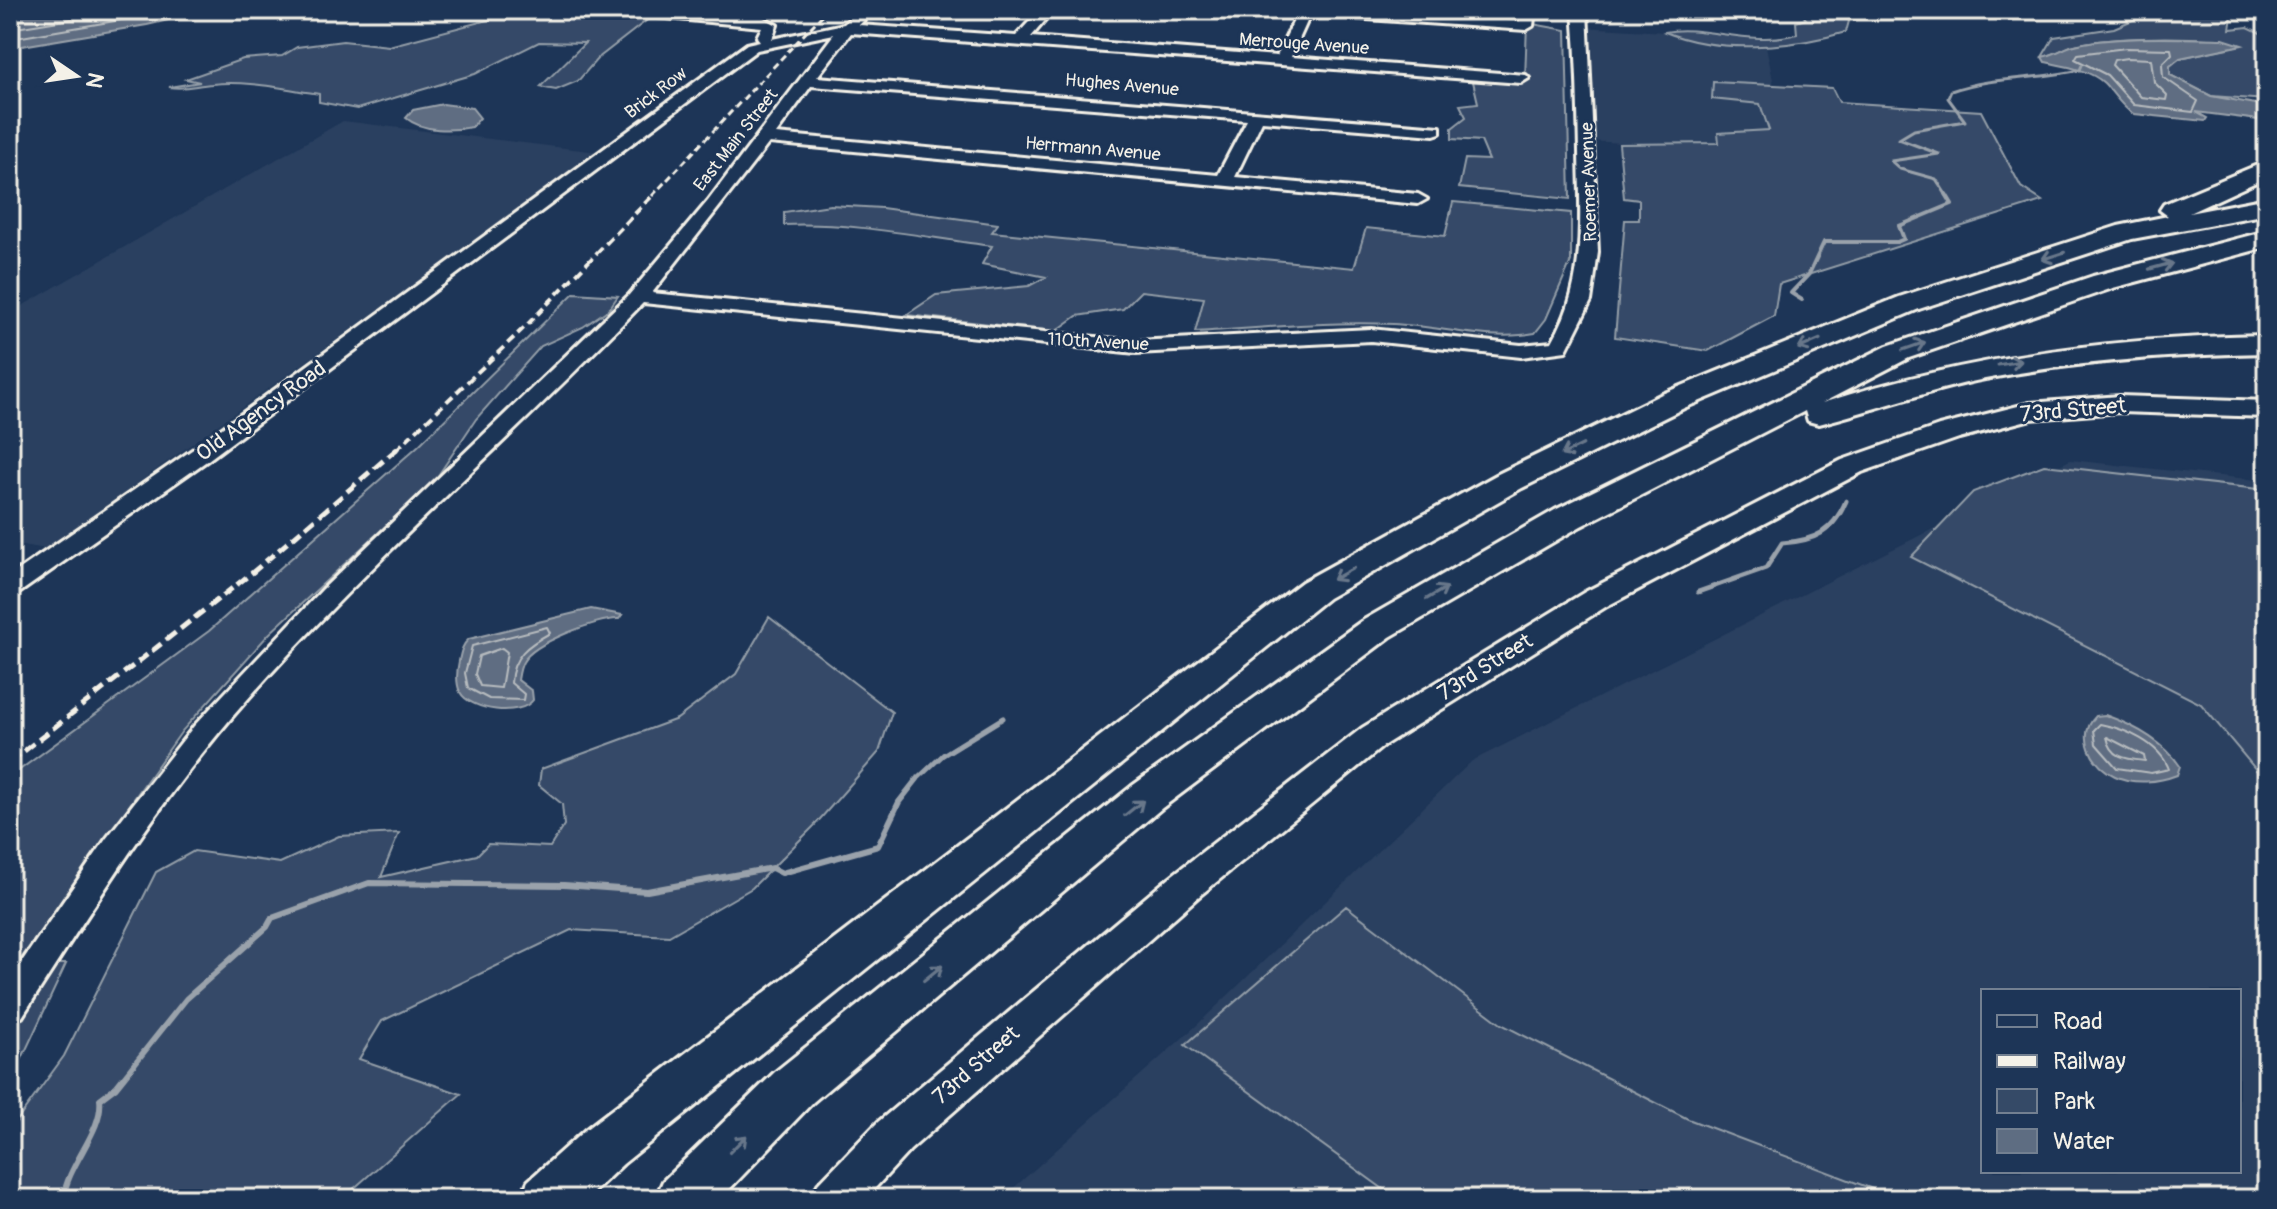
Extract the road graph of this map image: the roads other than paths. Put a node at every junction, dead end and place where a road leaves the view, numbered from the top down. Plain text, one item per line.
1 (625, 10) edge
2 (867, 10) edge
3 (1047, 10) edge
4 (1293, 10) edge
5 (1306, 10) edge
6 (1528, 10) edge
7 (1580, 10) edge
8 (845, 28) junction
9 (1020, 41) junction
10 (768, 43) junction
11 (1282, 61) junction
12 (1521, 78) dead end
13 (806, 81) junction
14 (1257, 116) junction
15 (1434, 130) dead end
16 (765, 138) junction
17 (2267, 168) edge
18 (1224, 181) junction
19 (1418, 199) dead end
20 (2267, 206) edge
21 (508, 228) joint
22 (2127, 232) junction
23 (2267, 239) edge
24 (638, 297) junction
25 (2267, 344) edge
26 (1559, 347) joint
27 (2267, 409) edge
28 (1568, 518) junction
29 (10, 588) edge
30 (10, 1007) edge
31 (548, 1199) edge
32 (683, 1199) edge
33 (835, 1199) edge

1 - 10 street
2 - 8 street, East Main Street
3 - 9 street
4 - 5 street
5 - 6 street
5 - 11 street
7 - 26 street, Roemer Avenue
8 - 9 street, Merrouge Avenue
8 - 10 street, Brick Row
8 - 13 street, East Main Street
9 - 11 street, Merrouge Avenue
10 - 21 street, Brick Row
11 - 12 street, Merrouge Avenue
13 - 14 street, Hughes Avenue
13 - 16 street, East Main Street
14 - 15 street, Hughes Avenue
14 - 18 street
16 - 18 street, Herrmann Avenue
16 - 24 street, East Main Street
17 - 22 highway
18 - 19 street, Herrmann Avenue
20 - 22 highway
21 - 29 street, Old Agency Road
22 -> 31 highway
28 -> 23 highway
24 - 26 street, 110th Avenue
24 - 30 street, East Main Street
28 -> 25 highway
27 - 33 main road, 73rd Street
32 -> 28 highway

